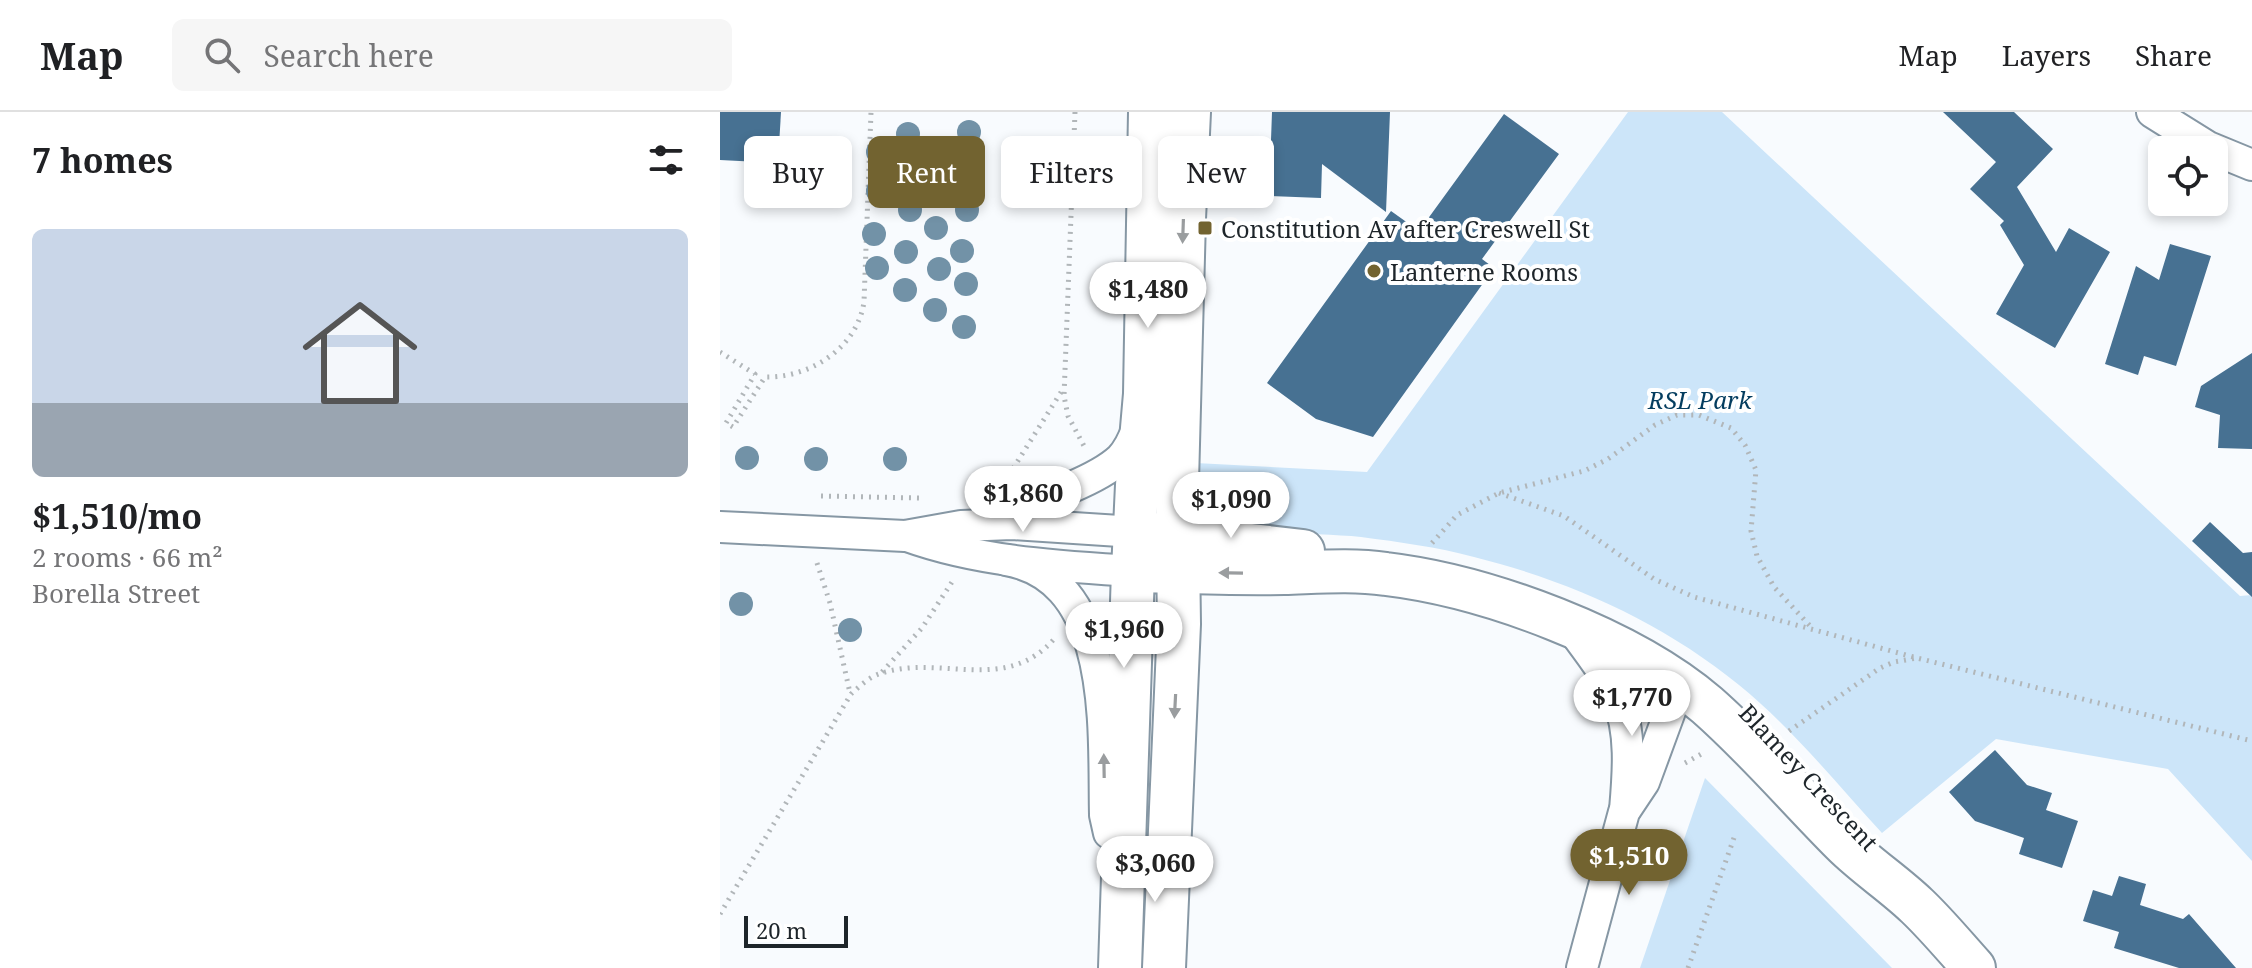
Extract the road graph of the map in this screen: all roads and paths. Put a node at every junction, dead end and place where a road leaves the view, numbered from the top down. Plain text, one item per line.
1 (871, 112) edge
2 (1075, 112) edge
3 (1150, 112) edge
4 (1189, 112) edge
5 (2152, 112) edge
6 (2252, 165) edge
7 (720, 352) edge
8 (1145, 394) junction
9 (1091, 458) dead end
10 (1499, 493) junction
11 (811, 496) dead end
12 (932, 498) dead end
13 (961, 526) junction
14 (720, 527) edge
15 (808, 531) junction
16 (905, 536) junction
17 (1432, 543) dead end
18 (1134, 552) junction
19 (1178, 554) junction
20 (1006, 560) junction
21 (1569, 625) junction
22 (1811, 628) junction
23 (1058, 634) dead end
24 (1917, 658) junction
25 (1684, 673) junction
26 (851, 694) junction
27 (1780, 741) junction
28 (2252, 741) edge
29 (1624, 812) junction
30 (1735, 835) dead end
31 (1123, 868) junction
32 (1916, 905) junction
33 (720, 914) edge
34 (1120, 968) edge
35 (1164, 968) edge
36 (1582, 968) edge
37 (1688, 968) edge
38 (1974, 968) edge

1 - 7 path
2 - 9 path
3 - 8 street
4 -> 19 street
5 - 6 street
8 - 13 street
8 - 18 street
10 - 17 path
10 - 22 path
10 - 22 path
11 - 12 path
13 - 16 street
13 - 18 street
14 - 15 street
15 - 16 street
15 - 26 path
16 - 20 street
18 - 19 street, Blamey Crescent
18 - 20 street
18 - 31 street
21 -> 19 street, Blamey Crescent
19 - 25 street, Blamey Crescent
19 -> 35 street
31 -> 20 street
21 - 25 street, Blamey Crescent
21 - 29 street
22 - 24 path
23 - 26 path
24 - 27 path
24 - 28 path
25 - 27 street, Blamey Crescent
25 - 29 street
25 - 32 street, Blamey Crescent
26 - 33 path
27 - 32 street, Blamey Crescent
29 - 36 street
30 - 37 path
31 - 34 street
32 - 38 street, Blamey Crescent

